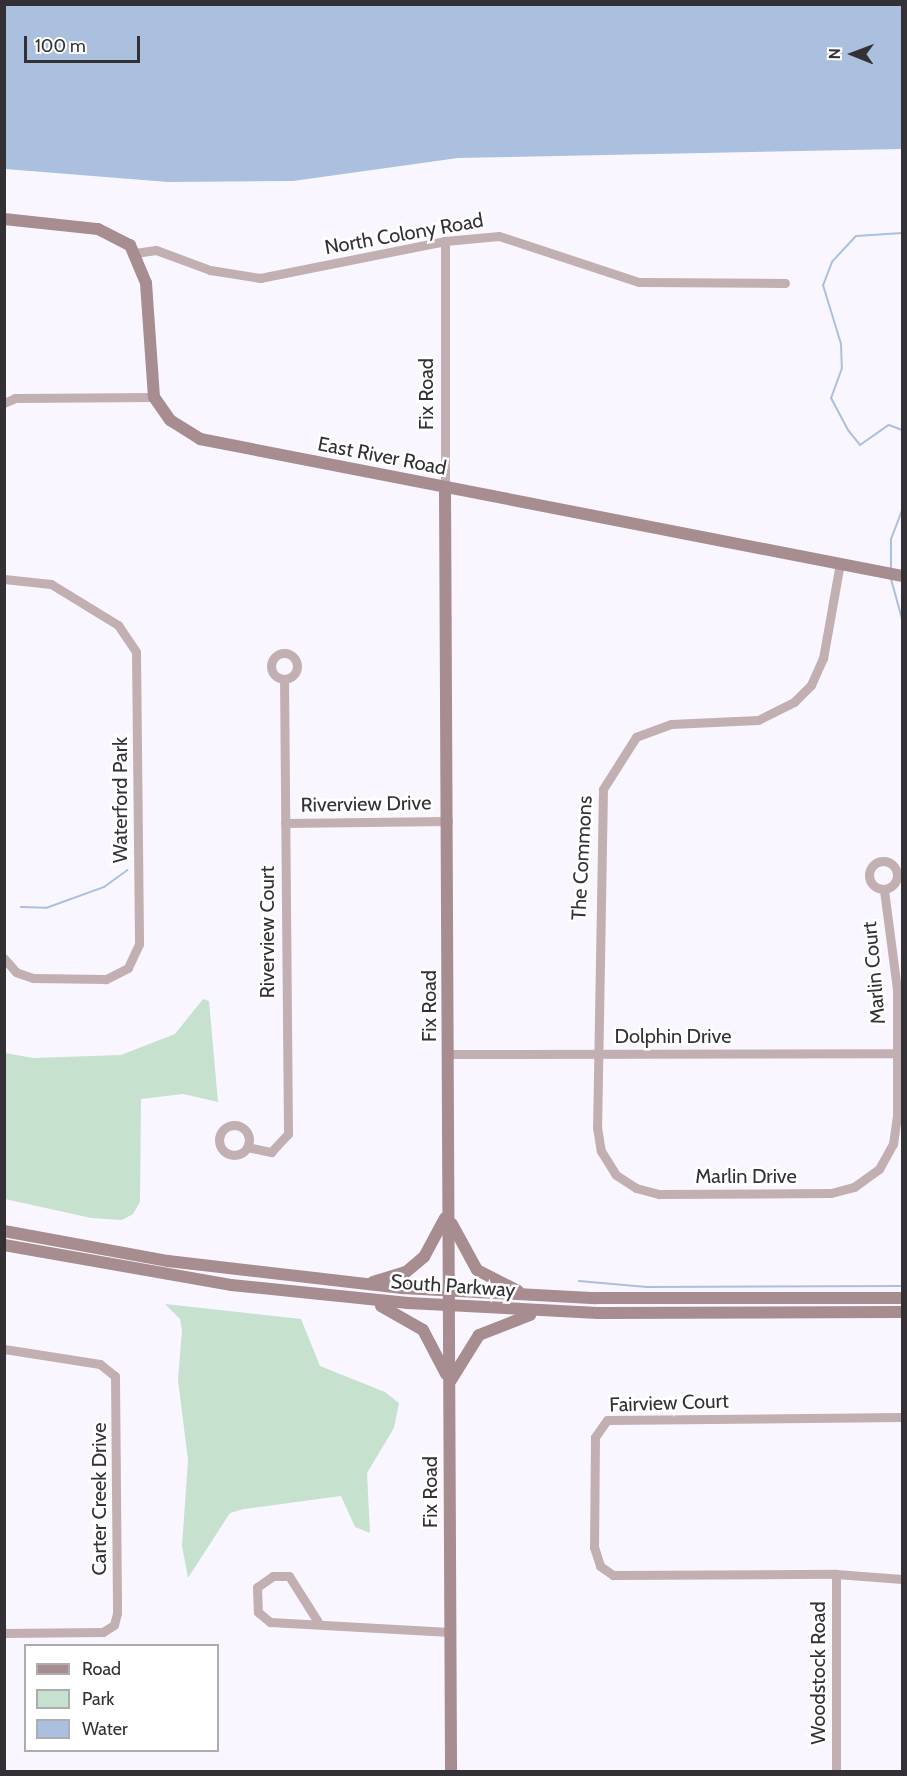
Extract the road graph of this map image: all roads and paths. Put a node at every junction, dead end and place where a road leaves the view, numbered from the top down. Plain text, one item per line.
1 (4, 219) edge
2 (445, 241) junction
3 (135, 253) junction
4 (784, 283) dead end
5 (154, 397) junction
6 (4, 403) edge
7 (445, 488) junction
8 (840, 563) junction
9 (900, 576) edge
10 (4, 579) edge
11 (284, 679) dead end
12 (448, 821) junction
13 (285, 823) junction
14 (884, 890) dead end
15 (4, 958) edge
16 (897, 1053) junction
17 (448, 1054) junction
18 (597, 1054) junction
19 (247, 1147) dead end
20 (448, 1212) junction
21 (4, 1231) edge
22 (4, 1245) edge
23 (353, 1284) junction
24 (449, 1292) junction
25 (549, 1297) junction
26 (903, 1298) edge
27 (365, 1300) junction
28 (449, 1306) junction
29 (545, 1311) junction
30 (903, 1312) edge
31 (4, 1350) edge
32 (449, 1384) junction
33 (903, 1417) edge
34 (836, 1574) junction
35 (903, 1579) edge
36 (318, 1622) junction
37 (450, 1632) junction
38 (4, 1633) edge
39 (451, 1772) edge
40 (836, 1772) edge

1 - 3 main road
2 - 3 street, North Colony Road
2 - 4 street, North Colony Road
2 - 7 street, Fix Road
3 - 5 main road
5 - 6 street
5 - 7 main road, East River Road
7 - 8 main road, East River Road
7 - 12 main road, Fix Road
8 - 9 main road, East River Road
8 - 18 street, The Commons
10 - 15 street, Waterford Park
11 - 13 street, Riverview Court
12 - 13 street, Riverview Drive
12 - 17 main road, Fix Road
13 - 19 street, Riverview Court
14 - 16 street, Marlin Court
16 - 18 street, Dolphin Drive
16 - 18 street, Marlin Drive
17 - 18 street, Dolphin Drive
17 - 20 main road, Fix Road
20 - 23 main road
20 - 24 main road, Fix Road
20 - 25 main road
21 - 23 main road, South Parkway
22 - 27 main road, South Parkway
23 - 24 main road, South Parkway
24 - 25 main road, South Parkway
24 - 28 main road, Fix Road
25 - 26 main road, South Parkway
27 - 28 main road, South Parkway
27 - 32 main road
28 - 29 main road, South Parkway
28 - 32 main road, Fix Road
29 - 30 main road, South Parkway
29 - 32 main road
31 - 38 street, Carter Creek Drive
32 - 37 main road, Fix Road
33 - 34 street, Fairview Court
34 - 35 street, Fairview Court
34 - 40 street, Woodstock Road
36 - 36 street
36 - 37 street
37 - 39 main road, Fix Road

